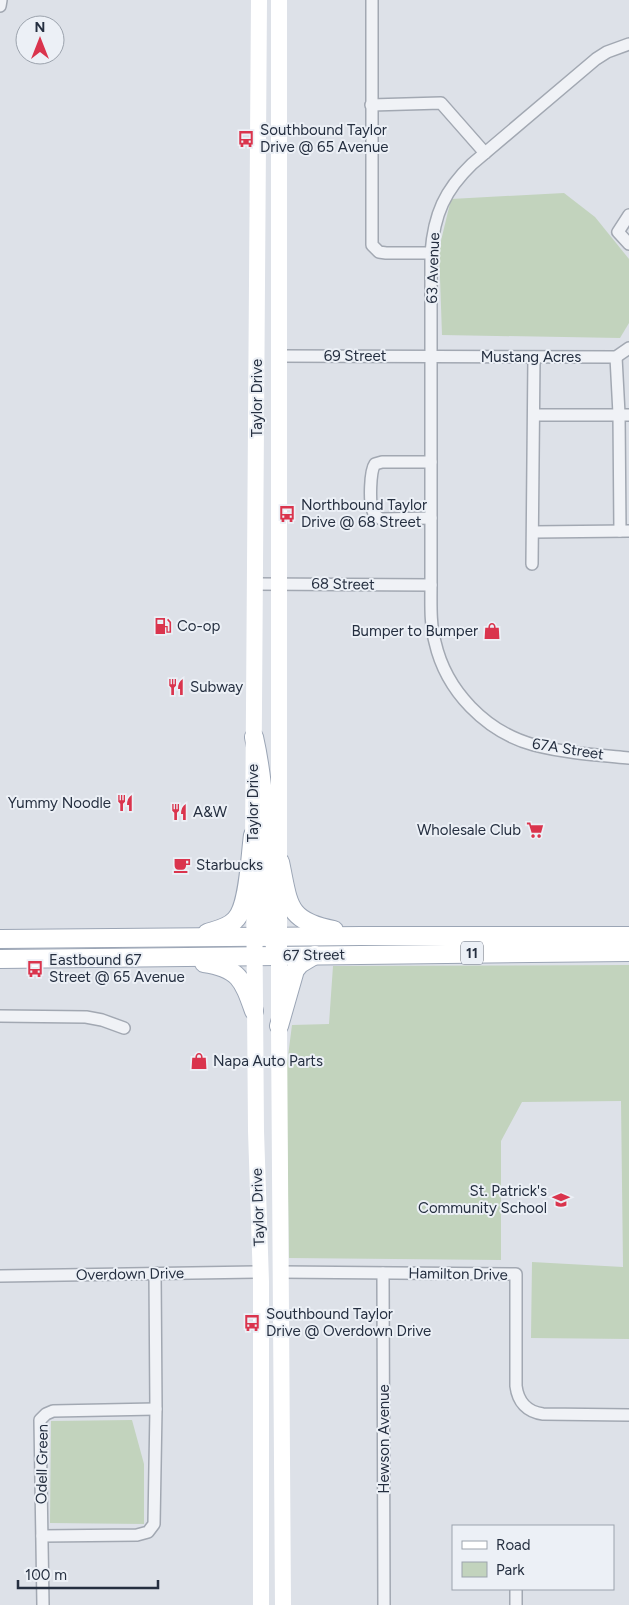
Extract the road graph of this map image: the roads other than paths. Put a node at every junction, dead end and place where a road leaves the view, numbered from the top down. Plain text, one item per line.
1 (2, 0) edge
2 (259, 0) edge
3 (279, 0) edge
4 (372, 0) edge
5 (0, 6) edge
6 (629, 44) edge
7 (371, 105) junction
8 (486, 153) junction
9 (629, 215) edge
10 (629, 244) edge
11 (431, 253) junction
12 (629, 348) edge
13 (279, 356) junction
14 (431, 357) junction
15 (534, 357) junction
16 (616, 357) junction
17 (534, 415) junction
18 (624, 415) edge
19 (432, 462) junction
20 (431, 518) junction
21 (624, 531) edge
22 (533, 532) junction
23 (532, 564) dead end
24 (279, 583) junction
25 (256, 584) junction
26 (431, 585) junction
27 (254, 738) junction
28 (629, 758) edge
29 (253, 835) junction
30 (280, 862) junction
31 (361, 936) junction
32 (629, 936) edge
33 (254, 937) junction
34 (276, 937) junction
35 (187, 938) junction
36 (0, 940) edge
37 (629, 952) edge
38 (315, 955) junction
39 (254, 956) junction
40 (280, 956) junction
41 (164, 957) junction
42 (0, 959) edge
43 (254, 1011) junction
44 (0, 1016) edge
45 (279, 1026) junction
46 (124, 1028) dead end
47 (260, 1272) junction
48 (280, 1272) junction
49 (155, 1273) junction
50 (383, 1273) junction
51 (0, 1276) edge
52 (156, 1409) junction
53 (629, 1415) edge
54 (42, 1536) junction
55 (516, 1590) edge
56 (43, 1605) edge
57 (261, 1605) edge
58 (283, 1605) edge
59 (384, 1605) edge
60 (516, 1605) edge

1 - 5 street
2 - 25 main road, Taylor Drive
3 - 13 main road, Taylor Drive
4 - 7 street
6 - 8 street, 63 Avenue
7 - 8 street
7 - 11 street
8 - 11 street, 63 Avenue
9 - 10 street
11 - 14 street, 63 Avenue
12 - 16 street
13 - 14 street, 69 Street
13 - 24 main road, Taylor Drive
14 - 15 street, Mustang Acres
14 - 19 street, 63 Avenue
15 - 16 street, Mustang Acres
15 - 17 street
16 - 18 street
17 - 18 street
17 - 22 street
18 - 21 street
19 - 20 street, 63 Avenue
19 - 20 street
20 - 26 street, 63 Avenue
21 - 22 street
22 - 23 street
24 - 25 street, 68 Street
24 - 26 street, 68 Street
24 - 30 main road, Taylor Drive
25 - 27 main road, Taylor Drive
26 - 28 street, 67A Street
27 - 29 main road, Taylor Drive
27 - 34 main road
29 - 33 main road, Taylor Drive
29 - 35 main road
30 - 31 main road
30 - 34 main road, Taylor Drive
31 - 32 main road, 67 Street / 11
31 - 34 main road, 67 Street / 11
33 - 34 main road, 67 Street / 11
33 - 35 main road, 67 Street / 11
33 - 39 main road, Taylor Drive
34 - 40 main road
35 - 36 main road, 67 Street / 11
37 - 38 main road, 67 Street / 11
38 - 40 main road, 67 Street / 11
38 - 45 main road
39 - 40 main road, 67 Street / 11
39 - 41 main road, 67 Street / 11
39 - 43 main road, Taylor Drive
40 - 45 main road, Taylor Drive
41 - 42 main road, 67 Street / 11
41 - 43 main road
43 - 47 main road, Taylor Drive
44 - 46 street
45 - 48 main road, Taylor Drive
47 - 49 street, Overdown Drive
47 - 57 main road, Taylor Drive
48 - 50 street, Hamilton Drive
48 - 58 main road, Taylor Drive
49 - 51 street, Overdown Drive
49 - 52 street
50 - 53 street, Hamilton Drive
50 - 59 street, Hewson Avenue
52 - 54 street
52 - 54 street, Odell Green
54 - 56 street, Odell Green
55 - 60 street

